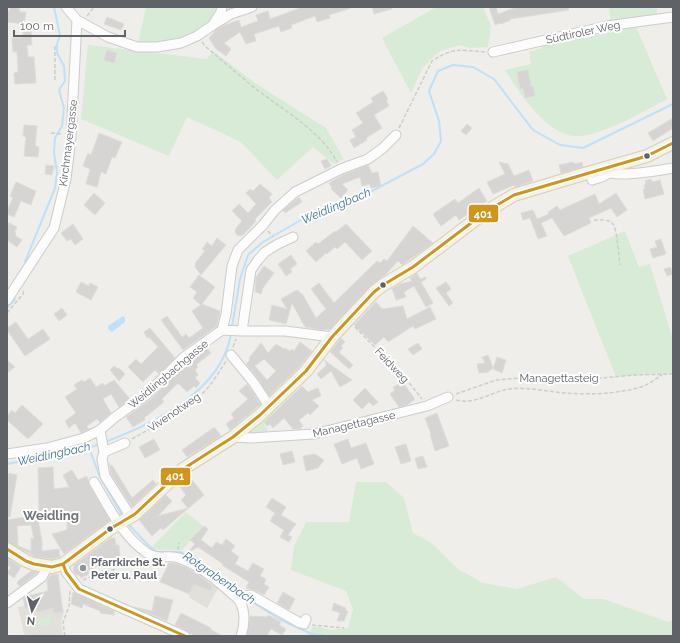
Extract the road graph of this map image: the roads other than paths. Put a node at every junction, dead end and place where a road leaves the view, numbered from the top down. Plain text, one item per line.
1 (66, 7) edge
2 (222, 7) edge
3 (252, 7) edge
4 (673, 17) edge
5 (77, 20) junction
6 (213, 25) junction
7 (493, 52) road end
8 (396, 134) road end
9 (673, 143) edge
10 (673, 168) edge
11 (606, 171) junction
12 (592, 180) dead end
13 (293, 238) dead end
14 (7, 300) edge
15 (232, 330) junction
16 (332, 337) junction
17 (230, 355) road end
18 (448, 397) road end
19 (269, 406) junction
20 (233, 437) junction
21 (102, 442) junction
22 (125, 443) road end
23 (7, 454) edge
24 (94, 482) dead end
25 (125, 520) junction
26 (7, 549) edge
27 (63, 564) junction
28 (47, 567) junction
29 (242, 596) junction
30 (7, 603) edge
31 (305, 621) road end
32 (185, 636) edge
33 (241, 636) edge

1 - 5 street
2 - 6 street
3 - 6 street
4 - 7 street, Südtiroler Weg
5 - 6 street
5 - 14 street, Kirchmayergasse
8 - 15 street
9 - 11 main road
10 - 11 street
11 - 12 street
11 - 16 main road
13 - 15 street
15 - 16 street
15 - 21 street, Weidlingbachgasse
16 - 19 main road
17 - 19 street
18 - 20 street, Managettagasse
19 - 20 main road
20 - 25 main road
21 - 22 street
21 - 23 street, Weidlingbachgasse
21 - 25 street
24 - 25 street
25 - 27 main road
25 - 29 street
26 - 28 main road
27 - 28 main road
27 - 32 street
28 - 30 street
29 - 31 street
29 - 33 street

